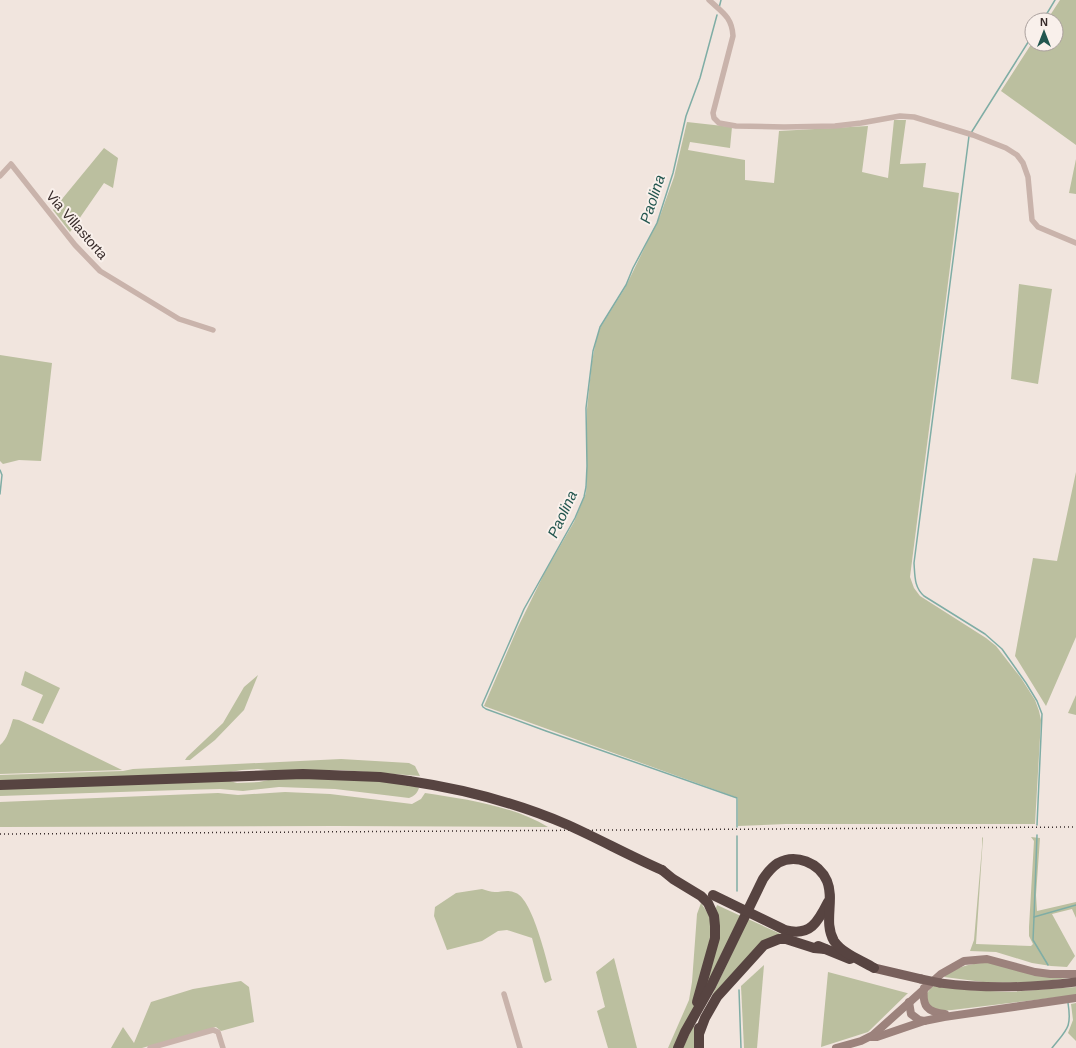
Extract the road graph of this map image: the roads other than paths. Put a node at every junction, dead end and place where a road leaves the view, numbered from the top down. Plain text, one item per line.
1 (709, 0) edge
2 (0, 176) edge
3 (1076, 243) edge
4 (213, 330) dead end
5 (0, 785) edge
6 (662, 870) junction
7 (829, 899) junction
8 (784, 930) junction
9 (825, 949) junction
10 (874, 968) junction
11 (1076, 974) edge
12 (1076, 982) edge
13 (712, 986) junction
14 (924, 988) junction
15 (504, 994) dead end
16 (1076, 998) edge
17 (909, 1002) junction
18 (953, 1015) junction
19 (924, 1021) junction
20 (884, 1026) junction
21 (906, 1028) junction
22 (685, 1032) junction
23 (699, 1034) junction
24 (869, 1037) junction
25 (150, 1048) edge
26 (223, 1048) edge
27 (520, 1048) edge
28 (678, 1048) edge
29 (699, 1048) edge
30 (836, 1048) edge

1 - 3 street
2 - 4 street, Via Villastorta
5 - 6 highway, bridge
6 - 8 highway, bridge
6 - 22 highway
7 - 8 highway
7 - 10 highway
7 - 13 highway
8 - 9 highway
9 - 10 highway
9 - 23 highway
10 - 12 main road, bridge
11 - 14 street
13 - 22 highway
13 - 23 highway
14 - 17 street
14 - 18 street
15 - 27 street
16 - 18 street
17 - 19 street
17 - 20 street
18 - 19 street
19 - 21 street
20 - 21 street
20 - 24 street
21 - 24 street
22 - 28 highway
23 - 29 highway
24 - 30 street
25 - 26 street

